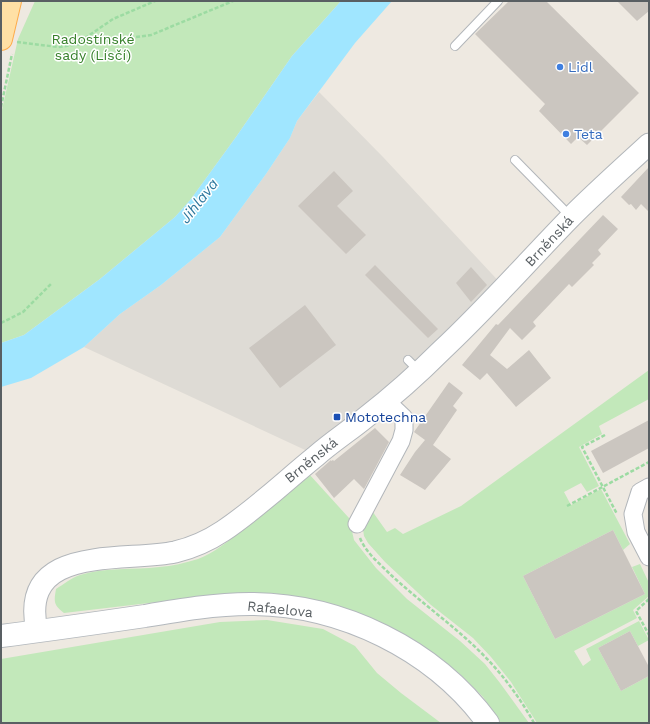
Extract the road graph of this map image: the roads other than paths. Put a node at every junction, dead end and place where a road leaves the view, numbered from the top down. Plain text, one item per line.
1 (10, 1) edge
2 (498, 1) edge
3 (10, 43) edge
4 (455, 46) dead end
5 (649, 144) edge
6 (515, 160) dead end
7 (572, 217) junction
8 (385, 400) junction
9 (649, 487) edge
10 (357, 524) road end
11 (649, 557) edge
12 (37, 632) junction
13 (1, 636) edge
14 (488, 723) edge

1 - 3 main road
2 - 4 lane
5 - 7 street, Brněnská
6 - 7 lane
7 - 8 street, Brněnská
8 - 10 street
8 - 12 street, Brněnská
9 - 11 street
12 - 13 main road
12 - 14 main road, Rafaelova

